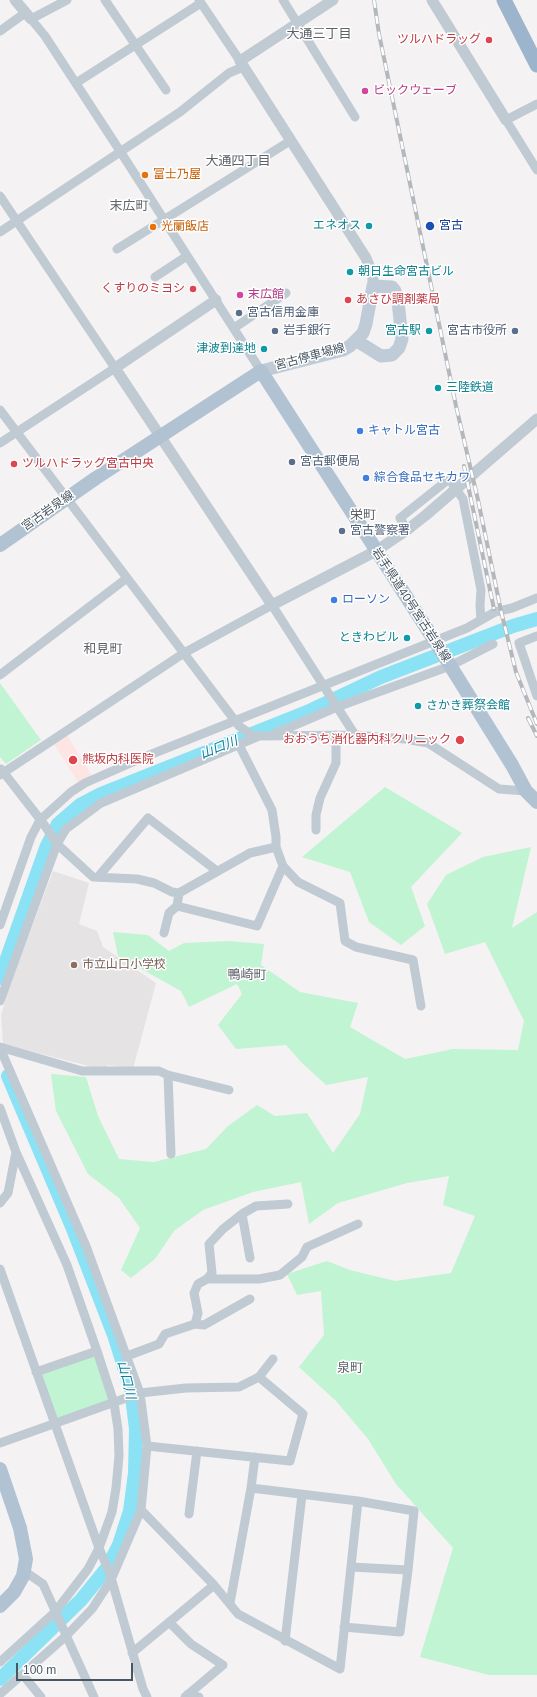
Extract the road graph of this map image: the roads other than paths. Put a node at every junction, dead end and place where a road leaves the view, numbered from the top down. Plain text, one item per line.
1 (16, 0) edge
2 (67, 0) edge
3 (105, 0) edge
4 (283, 0) edge
5 (333, 0) edge
6 (432, 0) edge
7 (504, 0) edge
8 (200, 1) edge
9 (28, 16) junction
10 (298, 25) junction
11 (0, 31) edge
12 (135, 44) junction
13 (241, 64) junction
14 (537, 65) edge
15 (76, 84) junction
16 (166, 90) dead end
17 (537, 104) edge
18 (355, 117) dead end
19 (506, 120) junction
20 (290, 141) junction
21 (120, 151) junction
22 (537, 170) edge
23 (0, 196) edge
24 (164, 219) junction
25 (16, 220) junction
26 (0, 232) edge
27 (117, 249) dead end
28 (187, 256) junction
29 (155, 277) dead end
30 (373, 286) junction
31 (286, 293) dead end
32 (216, 300) junction
33 (234, 328) junction
34 (357, 341) junction
35 (115, 368) junction
36 (261, 370) junction
37 (0, 410) edge
38 (537, 419) edge
39 (17, 432) junction
40 (161, 436) junction
41 (0, 443) edge
42 (67, 498) junction
43 (407, 530) junction
44 (0, 545) edge
45 (376, 551) junction
46 (127, 578) junction
47 (537, 598) edge
48 (272, 605) junction
49 (481, 620) junction
50 (537, 636) edge
51 (436, 643) junction
52 (493, 644) dead end
53 (184, 653) junction
54 (449, 663) junction
55 (0, 675) edge
56 (325, 687) junction
57 (537, 696) edge
58 (336, 706) junction
59 (238, 724) junction
60 (256, 735) junction
61 (336, 735) junction
62 (355, 735) junction
63 (271, 736) junction
64 (239, 745) junction
65 (1, 771) edge
66 (526, 791) junction
67 (537, 802) edge
68 (42, 821) junction
69 (316, 830) dead end
70 (57, 844) junction
71 (276, 847) junction
72 (283, 866) junction
73 (217, 871) junction
74 (98, 877) junction
75 (179, 893) junction
76 (177, 906) junction
77 (0, 925) edge
78 (164, 933) dead end
79 (0, 1001) edge
80 (421, 1006) dead end
81 (0, 1047) edge
82 (168, 1075) junction
83 (229, 1090) dead end
84 (0, 1108) edge
85 (16, 1152) junction
86 (171, 1154) dead end
87 (0, 1203) edge
88 (288, 1204) dead end
89 (242, 1214) junction
90 (358, 1224) dead end
91 (250, 1258) dead end
92 (0, 1269) edge
93 (207, 1279) junction
94 (250, 1299) dead end
95 (195, 1324) junction
96 (96, 1351) junction
97 (126, 1356) junction
98 (273, 1359) dead end
99 (36, 1372) junction
100 (259, 1376) junction
101 (138, 1394) junction
102 (115, 1402) junction
103 (55, 1424) junction
104 (0, 1443) edge
105 (147, 1446) junction
106 (197, 1451) junction
107 (255, 1457) junction
108 (0, 1469) edge
109 (251, 1488) junction
110 (302, 1495) junction
111 (358, 1501) junction
112 (141, 1510) junction
113 (189, 1514) dead end
114 (99, 1548) junction
115 (351, 1567) junction
116 (408, 1570) junction
117 (24, 1571) junction
118 (110, 1577) junction
119 (214, 1585) junction
120 (230, 1603) junction
121 (0, 1606) edge
122 (55, 1612) junction
123 (169, 1622) junction
124 (344, 1627) junction
125 (66, 1636) junction
126 (285, 1641) junction
127 (132, 1652) junction
128 (0, 1662) edge
129 (22, 1675) junction
130 (0, 1694) edge
131 (187, 1696) edge
132 (40, 1697) edge
133 (94, 1697) edge
134 (147, 1697) edge
135 (199, 1697) edge

1 - 9 street
2 - 9 street
3 - 12 street
4 - 10 street
5 - 10 street
6 - 19 street
7 - 14 highway
8 - 12 street
8 - 13 street
9 - 11 street
9 - 15 street
10 - 13 street
10 - 18 street
12 - 15 street
12 - 16 street
13 - 20 street
13 - 21 street
15 - 21 street
17 - 19 street
19 - 22 street
20 - 24 street
20 - 30 street
21 - 24 street
21 - 25 street
23 - 25 street
24 - 27 street
24 - 28 street
25 - 26 street
25 - 35 street
28 - 29 street
28 - 32 street
30 - 34 main road, 宮古停車場線
30 - 34 main road, 宮古停車場線
31 - 33 street
32 - 33 street
32 - 35 street
33 - 36 street
34 - 36 main road, 宮古停車場線
35 - 39 street
35 - 40 street
36 - 40 main road
36 - 45 main road, 岩手県道40号宮古岩泉線
37 - 39 street
38 - 43 street
39 - 41 street
39 - 42 street
40 - 42 main road, 宮古岩泉線
40 - 48 street
42 - 44 main road, 宮古岩泉線
42 - 46 street
43 - 45 street
43 - 49 street
45 - 48 street
45 - 51 main road, 岩手県道40号宮古岩泉線
46 - 53 street
46 - 55 street
47 - 49 street
48 - 53 street
48 - 56 street
49 - 51 street
50 - 57 street
51 - 54 main road, 岩手県道40号宮古岩泉線
51 - 56 street
52 - 54 street
53 - 59 street
53 - 65 street
54 - 58 street
54 - 66 main road, 岩手県道40号宮古岩泉線
56 - 58 street
56 - 59 street
58 - 62 street
58 - 63 street
59 - 60 street
59 - 68 street
60 - 63 street
60 - 64 street
61 - 62 street
61 - 63 street
61 - 69 street
62 - 66 street
64 - 70 street
64 - 71 street
65 - 68 street
66 - 67 main road, 岩手県道40号宮古岩泉線
68 - 70 street
68 - 77 street
70 - 74 street
70 - 79 street
71 - 72 street
71 - 73 street
72 - 76 street
72 - 80 street
73 - 74 street
73 - 75 street
74 - 75 street
75 - 76 street
76 - 78 street
81 - 82 street
81 - 97 street
82 - 83 street
82 - 86 street
84 - 85 street
85 - 87 street
85 - 96 street
88 - 89 street
89 - 91 street
89 - 93 street
90 - 93 street
92 - 99 street
93 - 95 street
94 - 95 street
95 - 97 street
96 - 99 street
96 - 102 street
97 - 101 street
98 - 100 street
99 - 103 street
100 - 101 street
100 - 107 street
101 - 102 street
101 - 105 street
102 - 103 street
102 - 114 street
103 - 104 street
103 - 114 street
105 - 106 street
105 - 112 street
106 - 107 street
106 - 113 street
107 - 109 street
108 - 117 main road
109 - 110 street
109 - 120 street
110 - 111 street
110 - 126 street
111 - 115 street
111 - 116 street
112 - 118 street
112 - 119 street
114 - 118 street
114 - 122 street
115 - 116 street
115 - 124 street
116 - 124 street
117 - 121 main road
117 - 122 street
118 - 125 street
118 - 127 street
119 - 120 street
119 - 123 street
120 - 126 street
122 - 125 street
122 - 128 street
123 - 127 street
123 - 131 street
124 - 126 street
125 - 129 street
125 - 133 street
127 - 134 street
129 - 130 street
129 - 132 street
131 - 135 street

